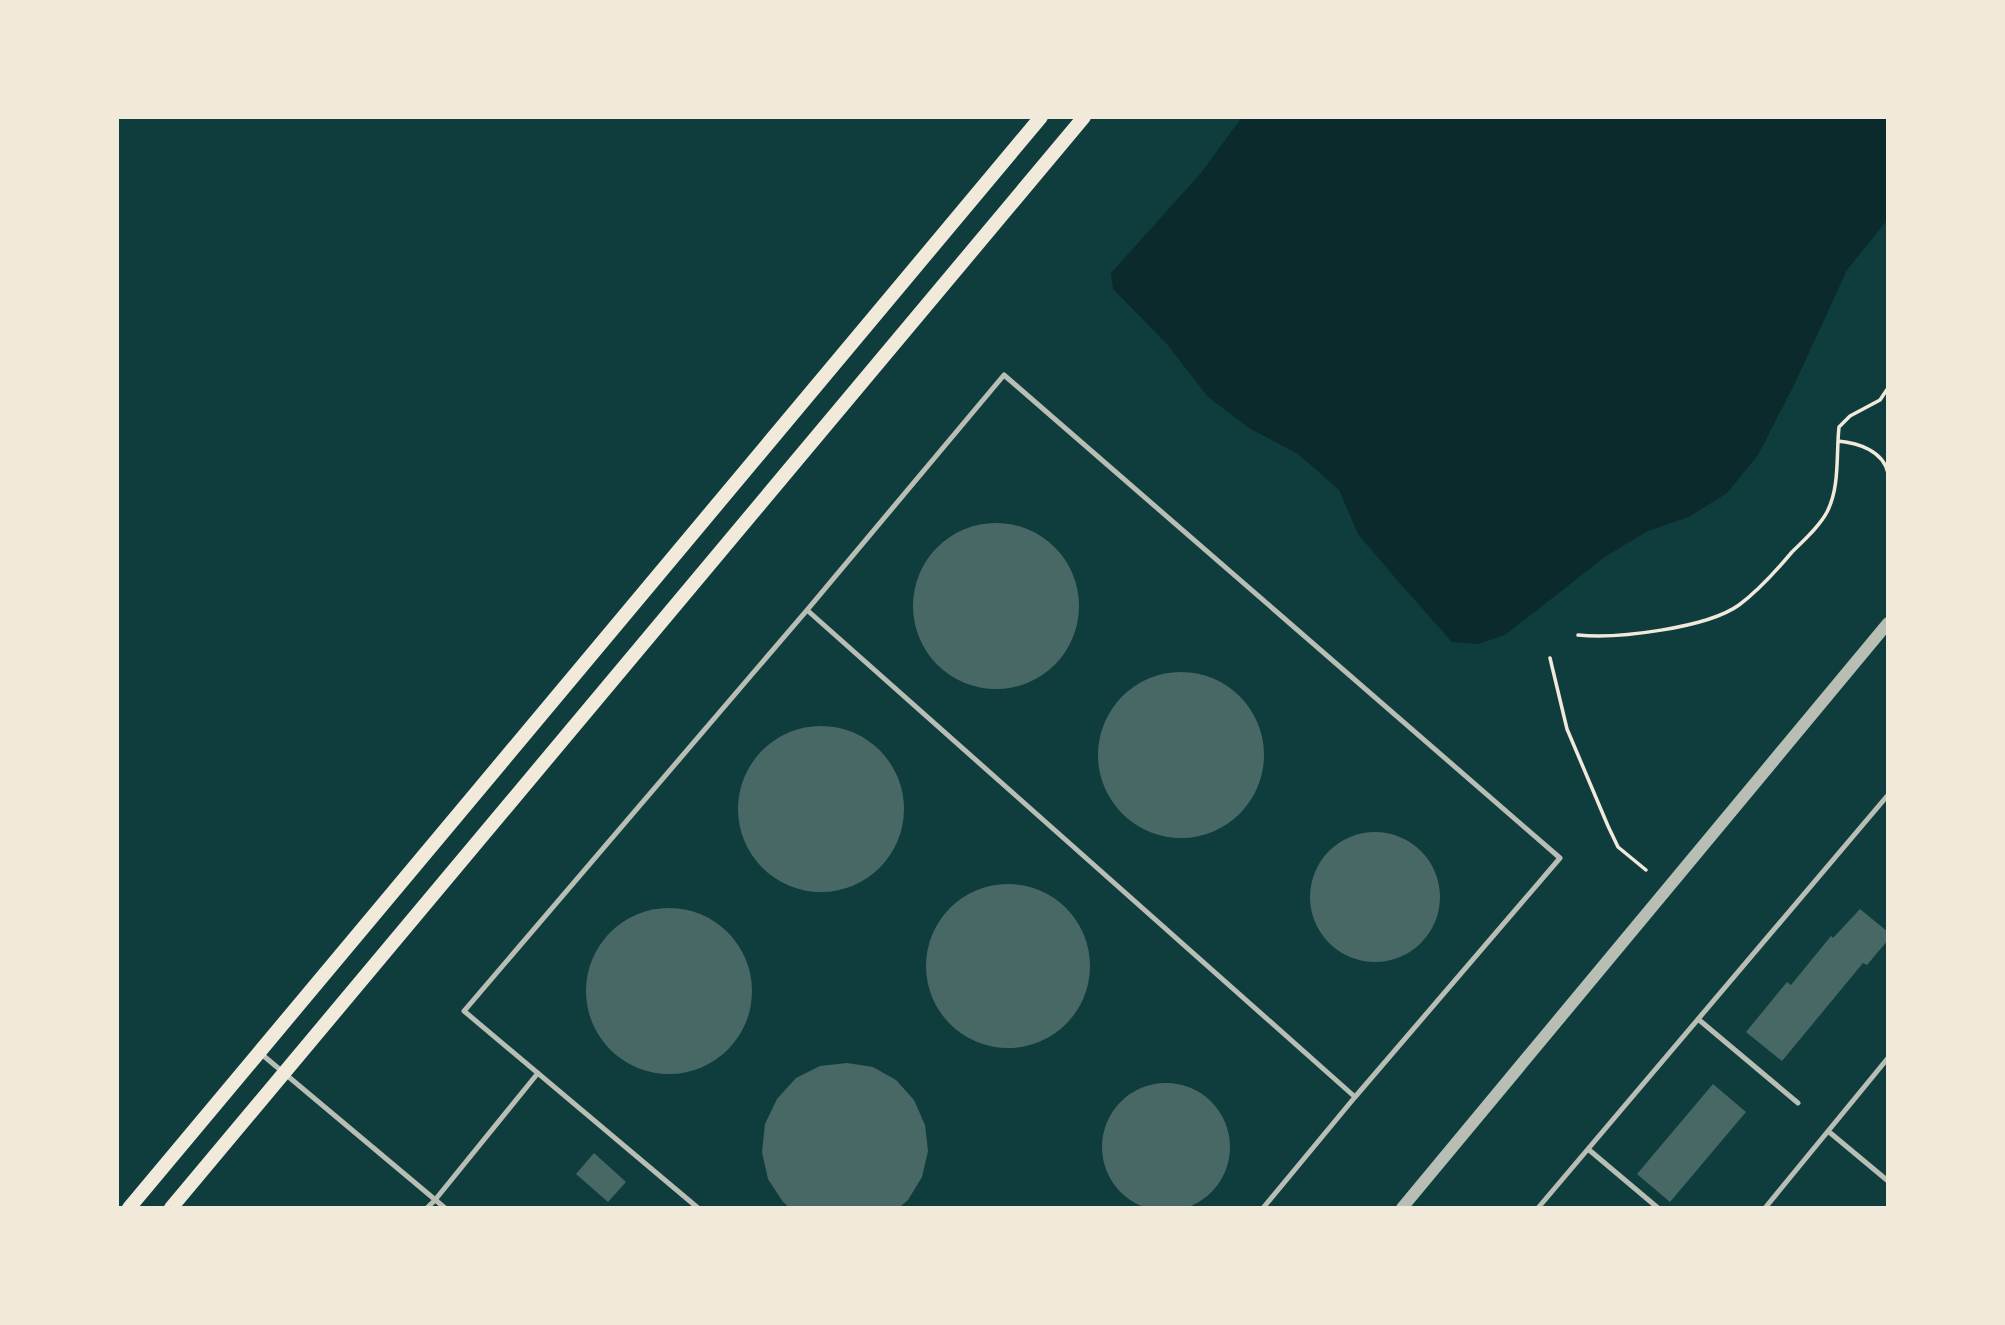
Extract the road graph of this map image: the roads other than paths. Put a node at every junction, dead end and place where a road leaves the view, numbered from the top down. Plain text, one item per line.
1 (1041, 117) edge
2 (1084, 117) edge
3 (807, 610) junction
4 (1888, 622) edge
5 (1888, 795) edge
6 (1698, 1019) junction
7 (259, 1052) junction
8 (1888, 1058) edge
9 (284, 1073) junction
10 (538, 1073) junction
11 (1355, 1097) junction
12 (1798, 1103) dead end
13 (1828, 1131) junction
14 (1588, 1149) junction
15 (1888, 1181) edge
16 (435, 1200) junction
17 (129, 1208) edge
18 (171, 1208) edge
19 (427, 1208) edge
20 (444, 1208) edge
21 (698, 1208) edge
22 (1263, 1208) edge
23 (1402, 1208) edge
24 (1538, 1208) edge
25 (1658, 1208) edge
26 (1765, 1208) edge

1 - 7 main road
2 - 9 main road
3 - 10 lane
3 - 11 lane
3 - 11 lane
4 - 23 street
5 - 6 lane
6 - 12 lane
6 - 14 lane
7 - 9 lane
7 - 17 main road
8 - 13 lane
9 - 16 lane
9 - 18 main road
10 - 16 lane
10 - 21 lane
11 - 22 lane
13 - 15 lane
13 - 26 lane
14 - 24 lane
14 - 25 lane
16 - 19 lane
16 - 20 lane

